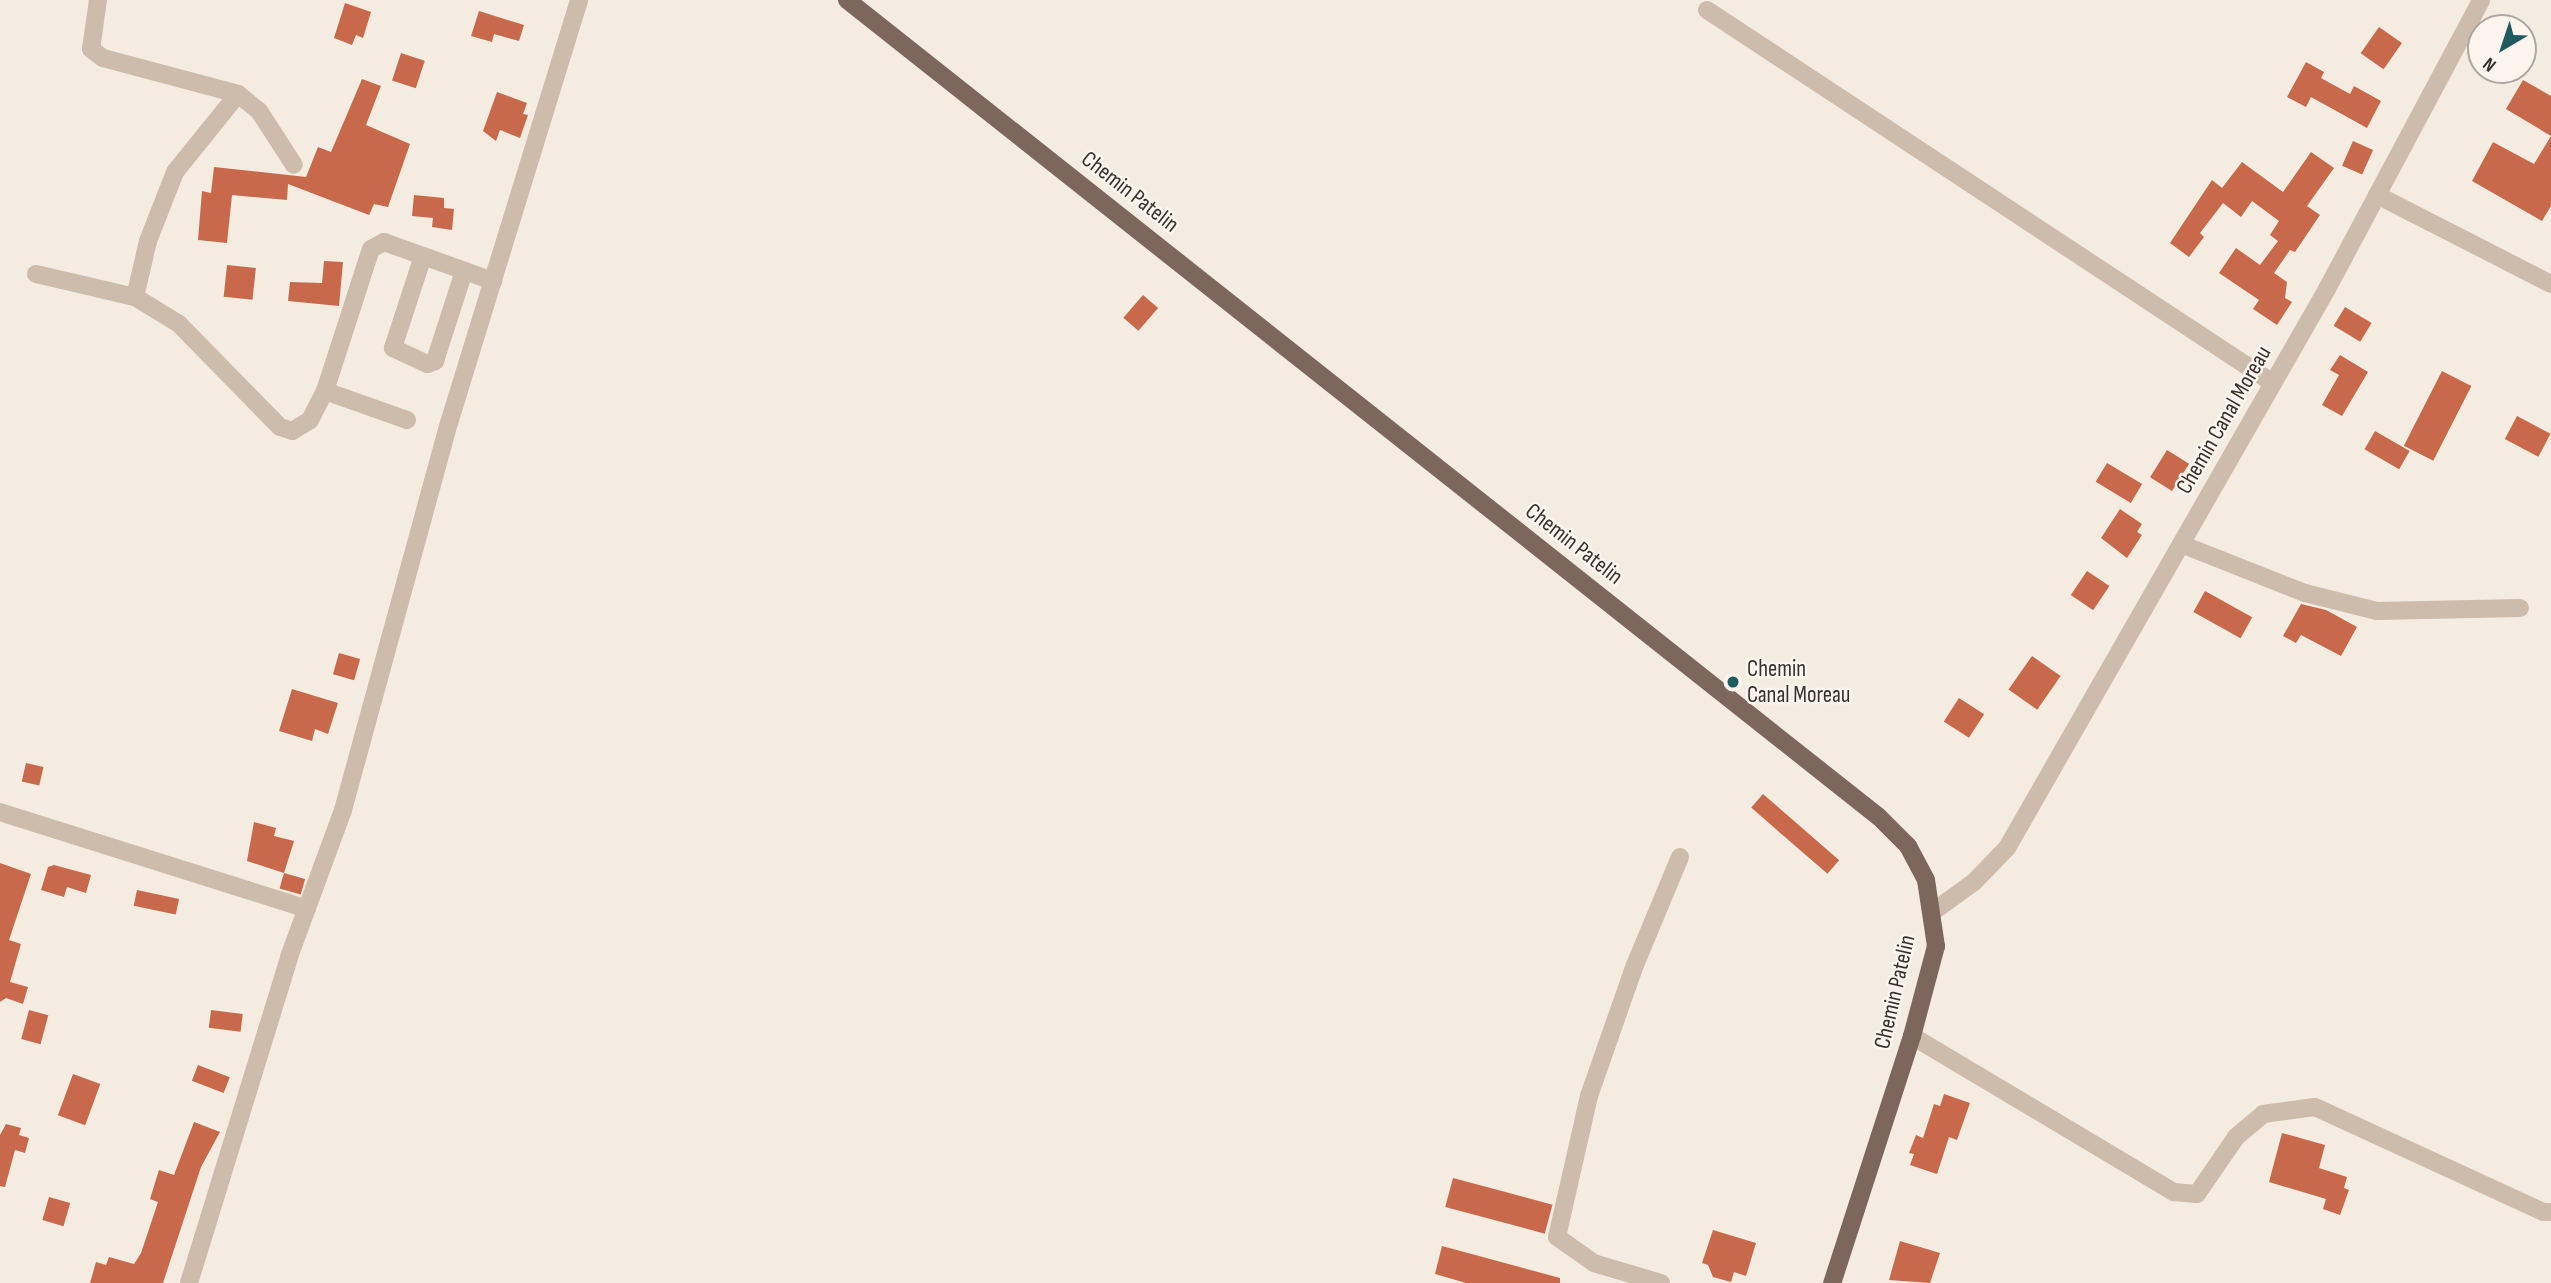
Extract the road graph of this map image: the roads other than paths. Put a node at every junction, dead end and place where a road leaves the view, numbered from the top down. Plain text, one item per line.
1 (98, 0) edge
2 (579, 0) edge
3 (847, 0) edge
4 (2481, 0) edge
5 (1707, 10) dead end
6 (238, 94) junction
7 (294, 165) dead end
8 (2377, 195) junction
9 (423, 256) junction
10 (464, 271) junction
11 (36, 274) dead end
12 (493, 281) junction
13 (2551, 284) edge
14 (135, 297) junction
15 (2273, 383) junction
16 (324, 391) junction
17 (407, 420) dead end
18 (2181, 544) junction
19 (2520, 608) dead end
20 (0, 812) edge
21 (1681, 857) dead end
22 (307, 909) junction
23 (1934, 911) junction
24 (1912, 1036) junction
25 (2551, 1212) edge
26 (189, 1283) edge
27 (1661, 1283) edge
28 (1832, 1283) edge

1 - 6 street
2 - 12 street
3 - 23 main road, Chemin Patelin
4 - 8 street, Chemin Canal Moreau
5 - 15 street
6 - 7 street
6 - 14 street
8 - 13 street
8 - 15 street, Chemin Canal Moreau
9 - 10 street
9 - 10 street
9 - 16 street
10 - 12 street
11 - 14 street
12 - 22 street
14 - 16 street
15 - 18 street, Chemin Canal Moreau
16 - 17 street
18 - 19 street
18 - 23 street, Chemin Canal Moreau
20 - 22 street
21 - 27 street
22 - 26 street
23 - 24 main road, Chemin Patelin
24 - 25 street
24 - 28 main road, Chemin Patelin

